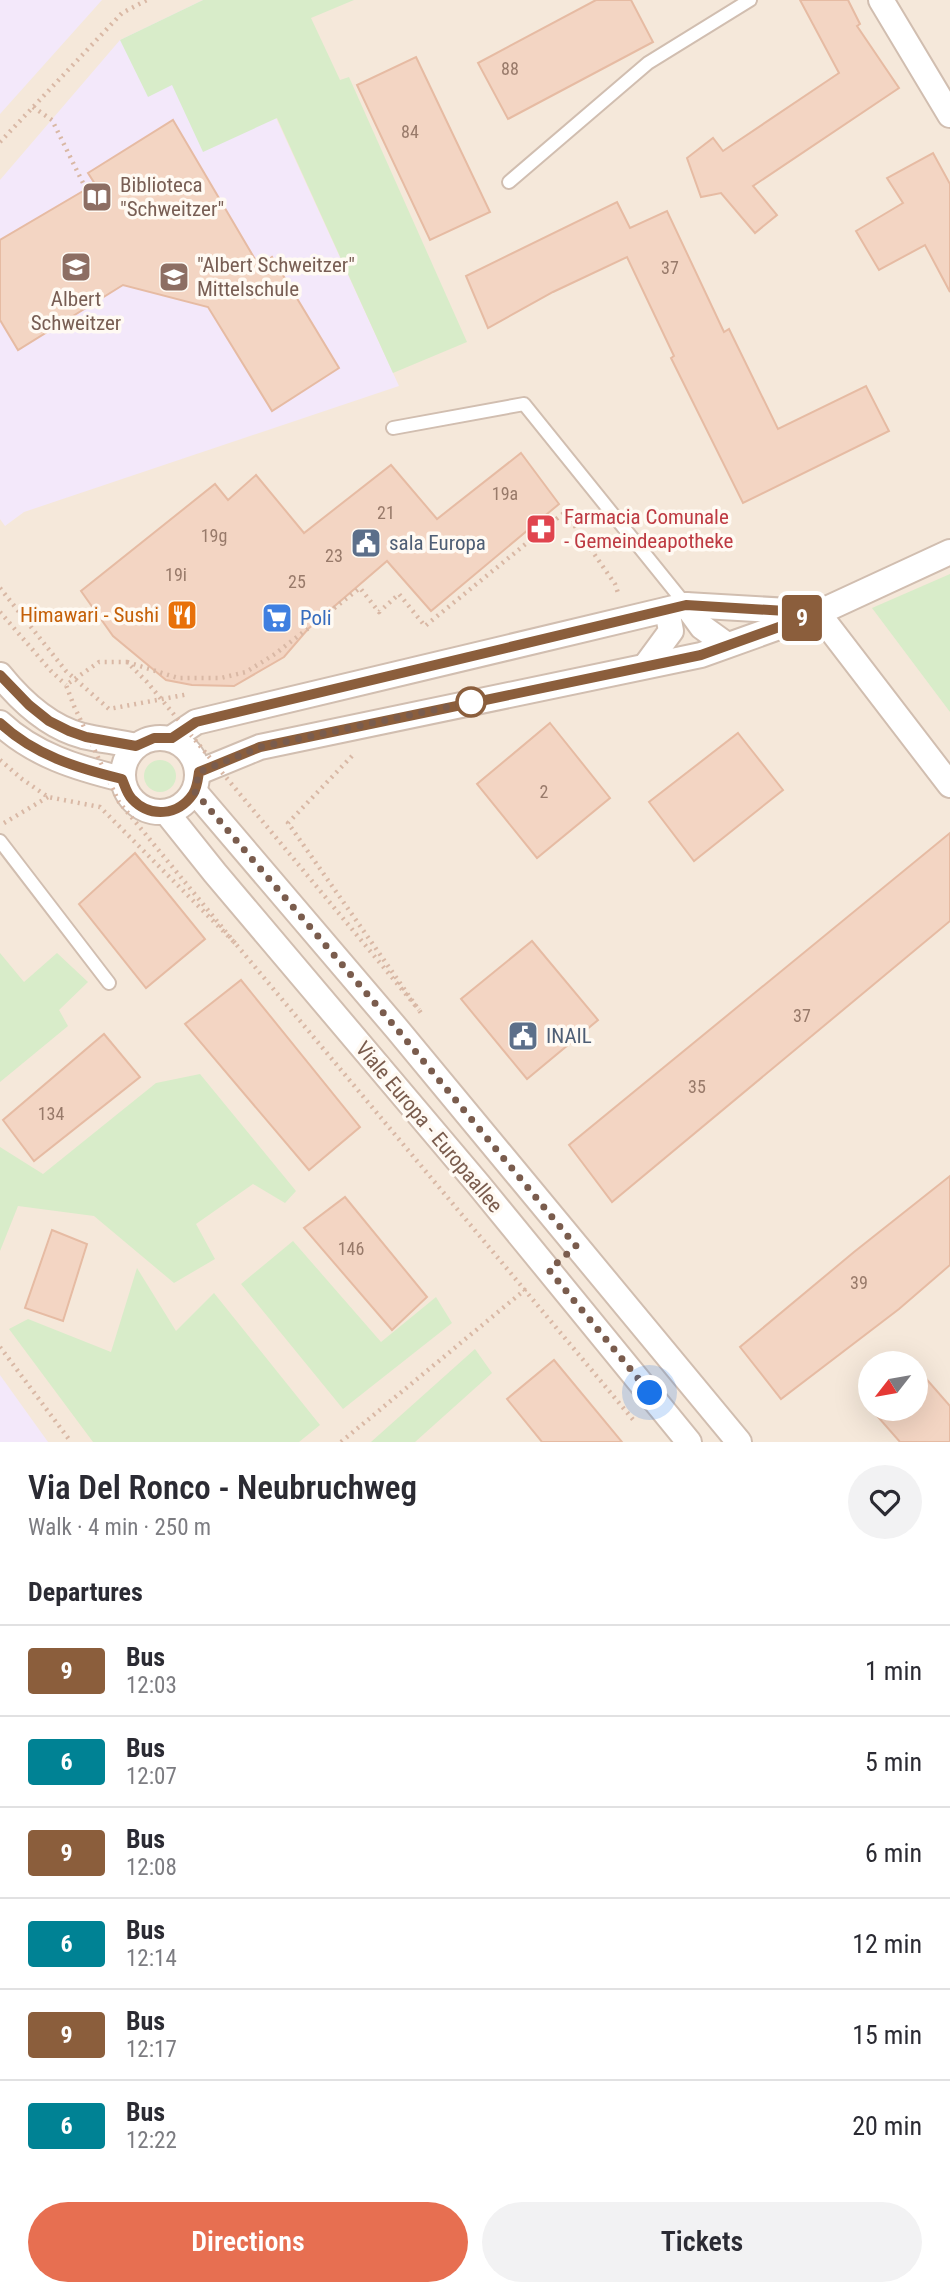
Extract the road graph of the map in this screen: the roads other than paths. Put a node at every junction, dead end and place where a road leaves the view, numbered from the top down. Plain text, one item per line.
1 (750, 0) edge
2 (881, 0) edge
3 (950, 114) edge
4 (509, 182) dead end
5 (393, 428) dead end
6 (950, 552) edge
7 (676, 608) junction
8 (818, 613) junction
9 (727, 645) junction
10 (646, 665) junction
11 (0, 675) edge
12 (0, 723) edge
13 (172, 738) junction
14 (136, 746) junction
15 (122, 779) junction
16 (197, 782) junction
17 (950, 785) edge
18 (167, 813) junction
19 (0, 841) edge
20 (109, 983) dead end
21 (689, 1442) edge
22 (739, 1442) edge

1 - 4 lane
2 - 3 street
5 - 7 lane
6 - 8 street
7 - 8 street
7 - 9 street
7 - 10 street
7 - 13 street
8 - 9 street
8 - 17 street
9 - 10 street
10 - 16 street
11 - 14 street
12 - 15 street
13 - 14 street
13 - 16 street, Viale Europa - Europaallee
14 - 15 street
15 - 18 street
16 - 18 street
16 - 22 street, Viale Europa - Europaallee
18 - 21 street, Viale Europa - Europaallee
19 - 20 lane

